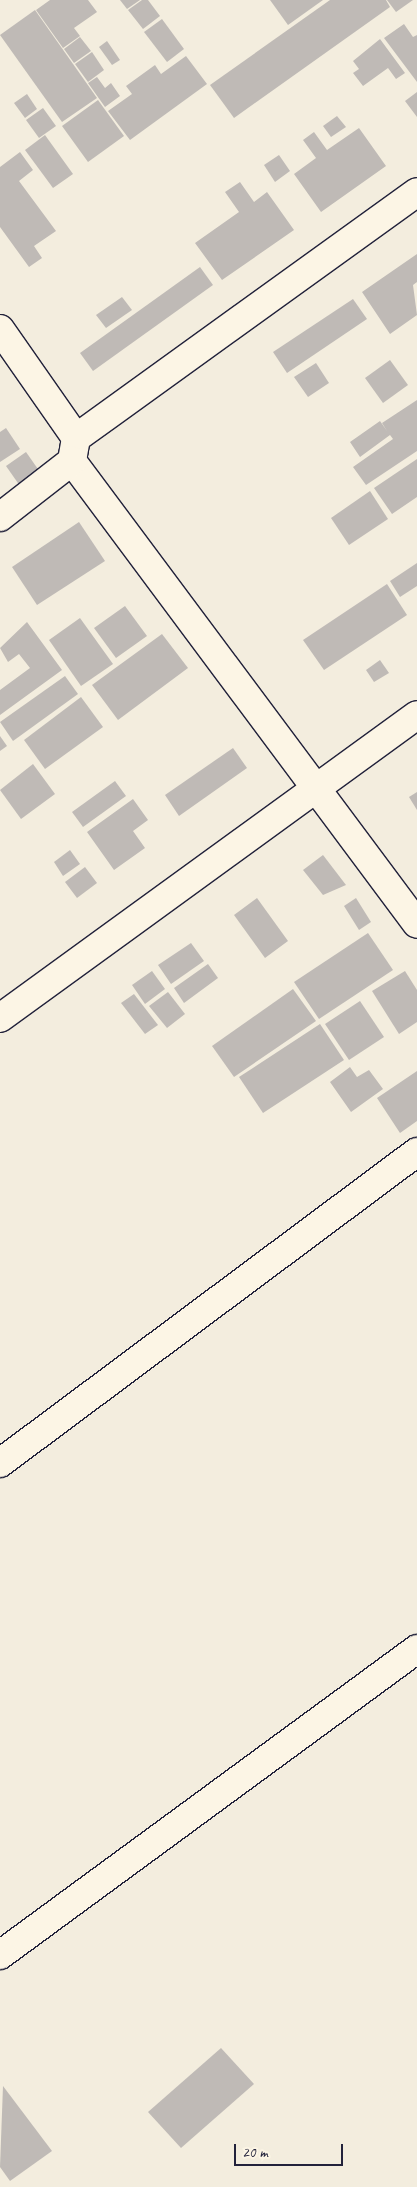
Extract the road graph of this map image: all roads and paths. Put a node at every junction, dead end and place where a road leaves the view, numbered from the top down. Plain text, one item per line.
1 (417, 192) edge
2 (0, 329) edge
3 (74, 450) junction
4 (0, 517) edge
5 (417, 715) edge
6 (316, 786) junction
7 (417, 924) edge
8 (0, 1018) edge
9 (417, 1152) edge
10 (0, 1463) edge
11 (417, 1649) edge
12 (0, 1955) edge

1 - 3 street
2 - 3 street
3 - 4 street
3 - 6 street
5 - 6 street
6 - 7 street
6 - 8 street
9 - 10 street
11 - 12 street

